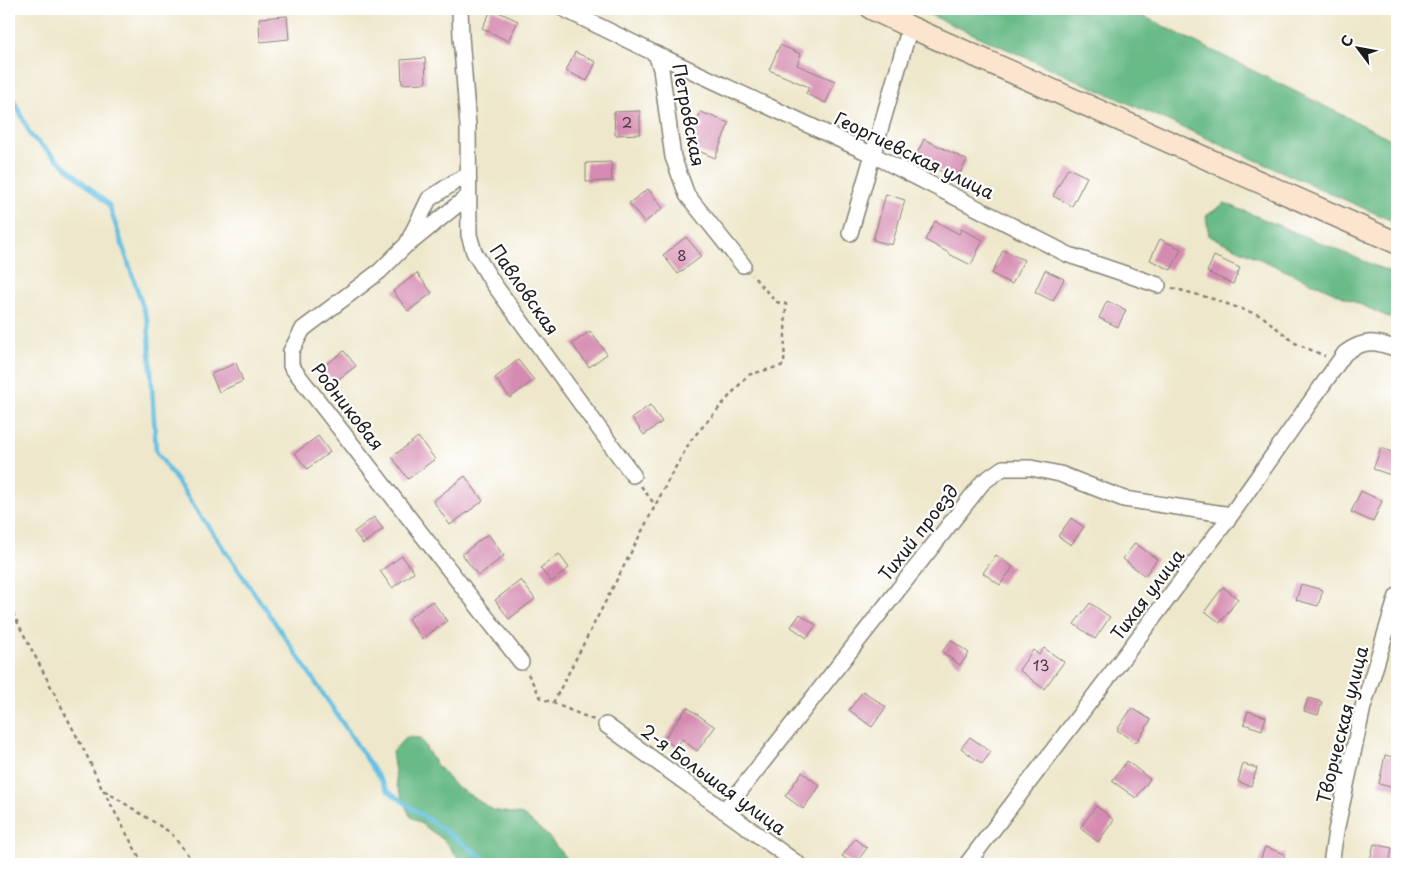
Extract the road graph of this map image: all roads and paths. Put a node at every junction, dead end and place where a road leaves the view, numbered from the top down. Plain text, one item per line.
1 (460, 9) edge
2 (564, 9) edge
3 (872, 9) edge
4 (910, 27) junction
5 (656, 54) junction
6 (873, 155) junction
7 (468, 175) junction
8 (468, 197) junction
9 (850, 233) dead end
10 (1397, 243) edge
11 (408, 244) junction
12 (743, 265) joint
13 (1158, 285) joint
14 (1397, 349) edge
15 (1338, 362) junction
16 (633, 475) joint
17 (655, 505) junction
18 (1231, 515) junction
19 (1397, 596) edge
20 (9, 606) edge
21 (521, 662) joint
22 (553, 703) junction
23 (606, 725) joint
24 (102, 789) junction
25 (724, 811) junction
26 (143, 864) edge
27 (195, 864) edge
28 (798, 864) edge
29 (968, 864) edge
30 (1331, 864) edge

1 - 7 street, Павловская
2 - 5 street, Петровская
3 - 4 street
4 - 6 street
4 - 10 street
5 - 6 street, Георгиевская улица
5 - 12 street, Петровская
6 - 9 street
6 - 13 street, Георгиевская улица
7 - 8 street, Павловская
7 - 11 street, Родниковая
8 - 11 street
8 - 16 street, Павловская
11 - 21 street, Родниковая
12 - 17 path
13 - 15 path
14 - 15 street, Тихая улица
15 - 18 street, Тихая улица
16 - 17 path
17 - 22 path
18 - 25 street, Тихий проезд
18 - 29 street, Тихая улица
19 - 30 street, Творческая улица
20 - 24 path
21 - 22 path
22 - 23 path
23 - 25 street, 2-я Большая улица
24 - 26 path
24 - 27 path
25 - 28 street, 2-я Большая улица

